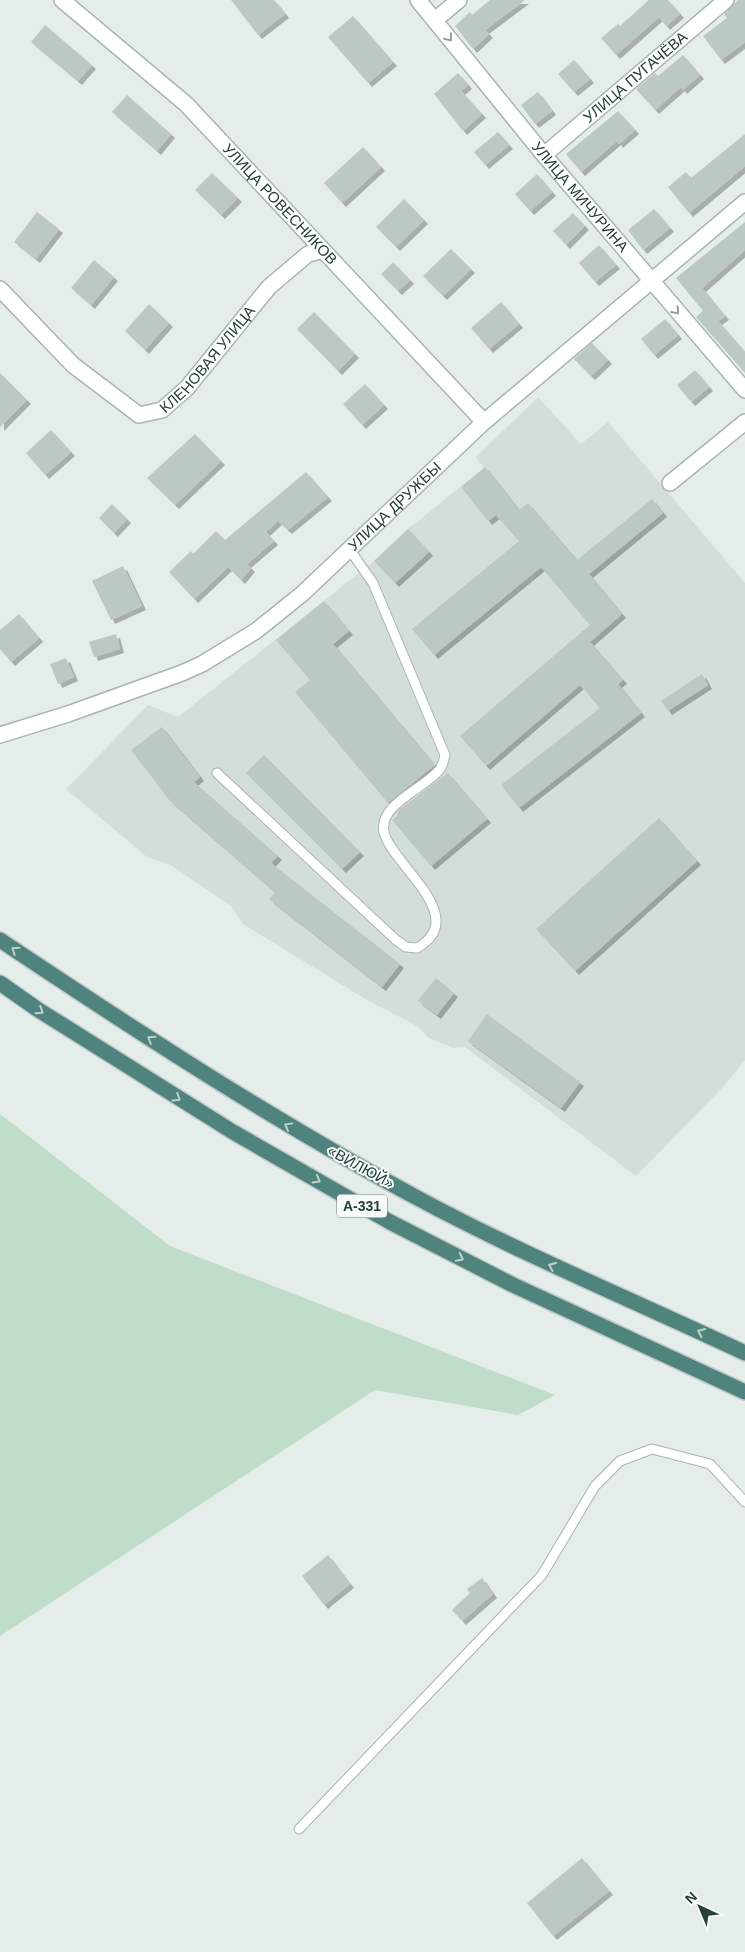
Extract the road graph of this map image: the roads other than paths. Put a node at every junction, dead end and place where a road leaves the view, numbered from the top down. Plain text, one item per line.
1 (62, 0) edge
2 (418, 0) edge
3 (460, 0) edge
4 (726, 0) edge
5 (435, 20) junction
6 (544, 155) junction
7 (745, 202) edge
8 (321, 251) junction
9 (652, 283) junction
10 (0, 289) edge
11 (745, 390) edge
12 (484, 422) junction
13 (745, 422) edge
14 (670, 483) dead end
15 (350, 550) junction
16 (0, 735) edge
17 (217, 773) dead end
18 (0, 940) edge
19 (0, 983) edge
20 (745, 1353) edge
21 (745, 1392) edge
22 (745, 1502) edge
23 (299, 1829) dead end

1 - 8 street, УЛИЦА РОВЕСНИКОВ
2 - 5 street, УЛИЦА МИЧУРИНА
3 - 5 street
4 - 6 street, УЛИЦА ПУГАЧЁВА
5 -> 6 street, УЛИЦА МИЧУРИНА
6 - 9 street, УЛИЦА МИЧУРИНА
7 - 9 street, УЛИЦА ДРУЖБЫ
8 - 10 street, КЛЕНОВАЯ УЛИЦА
8 - 12 street, УЛИЦА РОВЕСНИКОВ
9 -> 11 street, УЛИЦА МИЧУРИНА
9 - 12 street, УЛИЦА ДРУЖБЫ
12 - 15 street, УЛИЦА ДРУЖБЫ
13 - 14 street
15 - 16 street, УЛИЦА ДРУЖБЫ
15 - 17 lane
20 -> 18 highway, «ВИЛЮЙ» / А-331
19 -> 21 highway, А-331
22 - 23 lane

